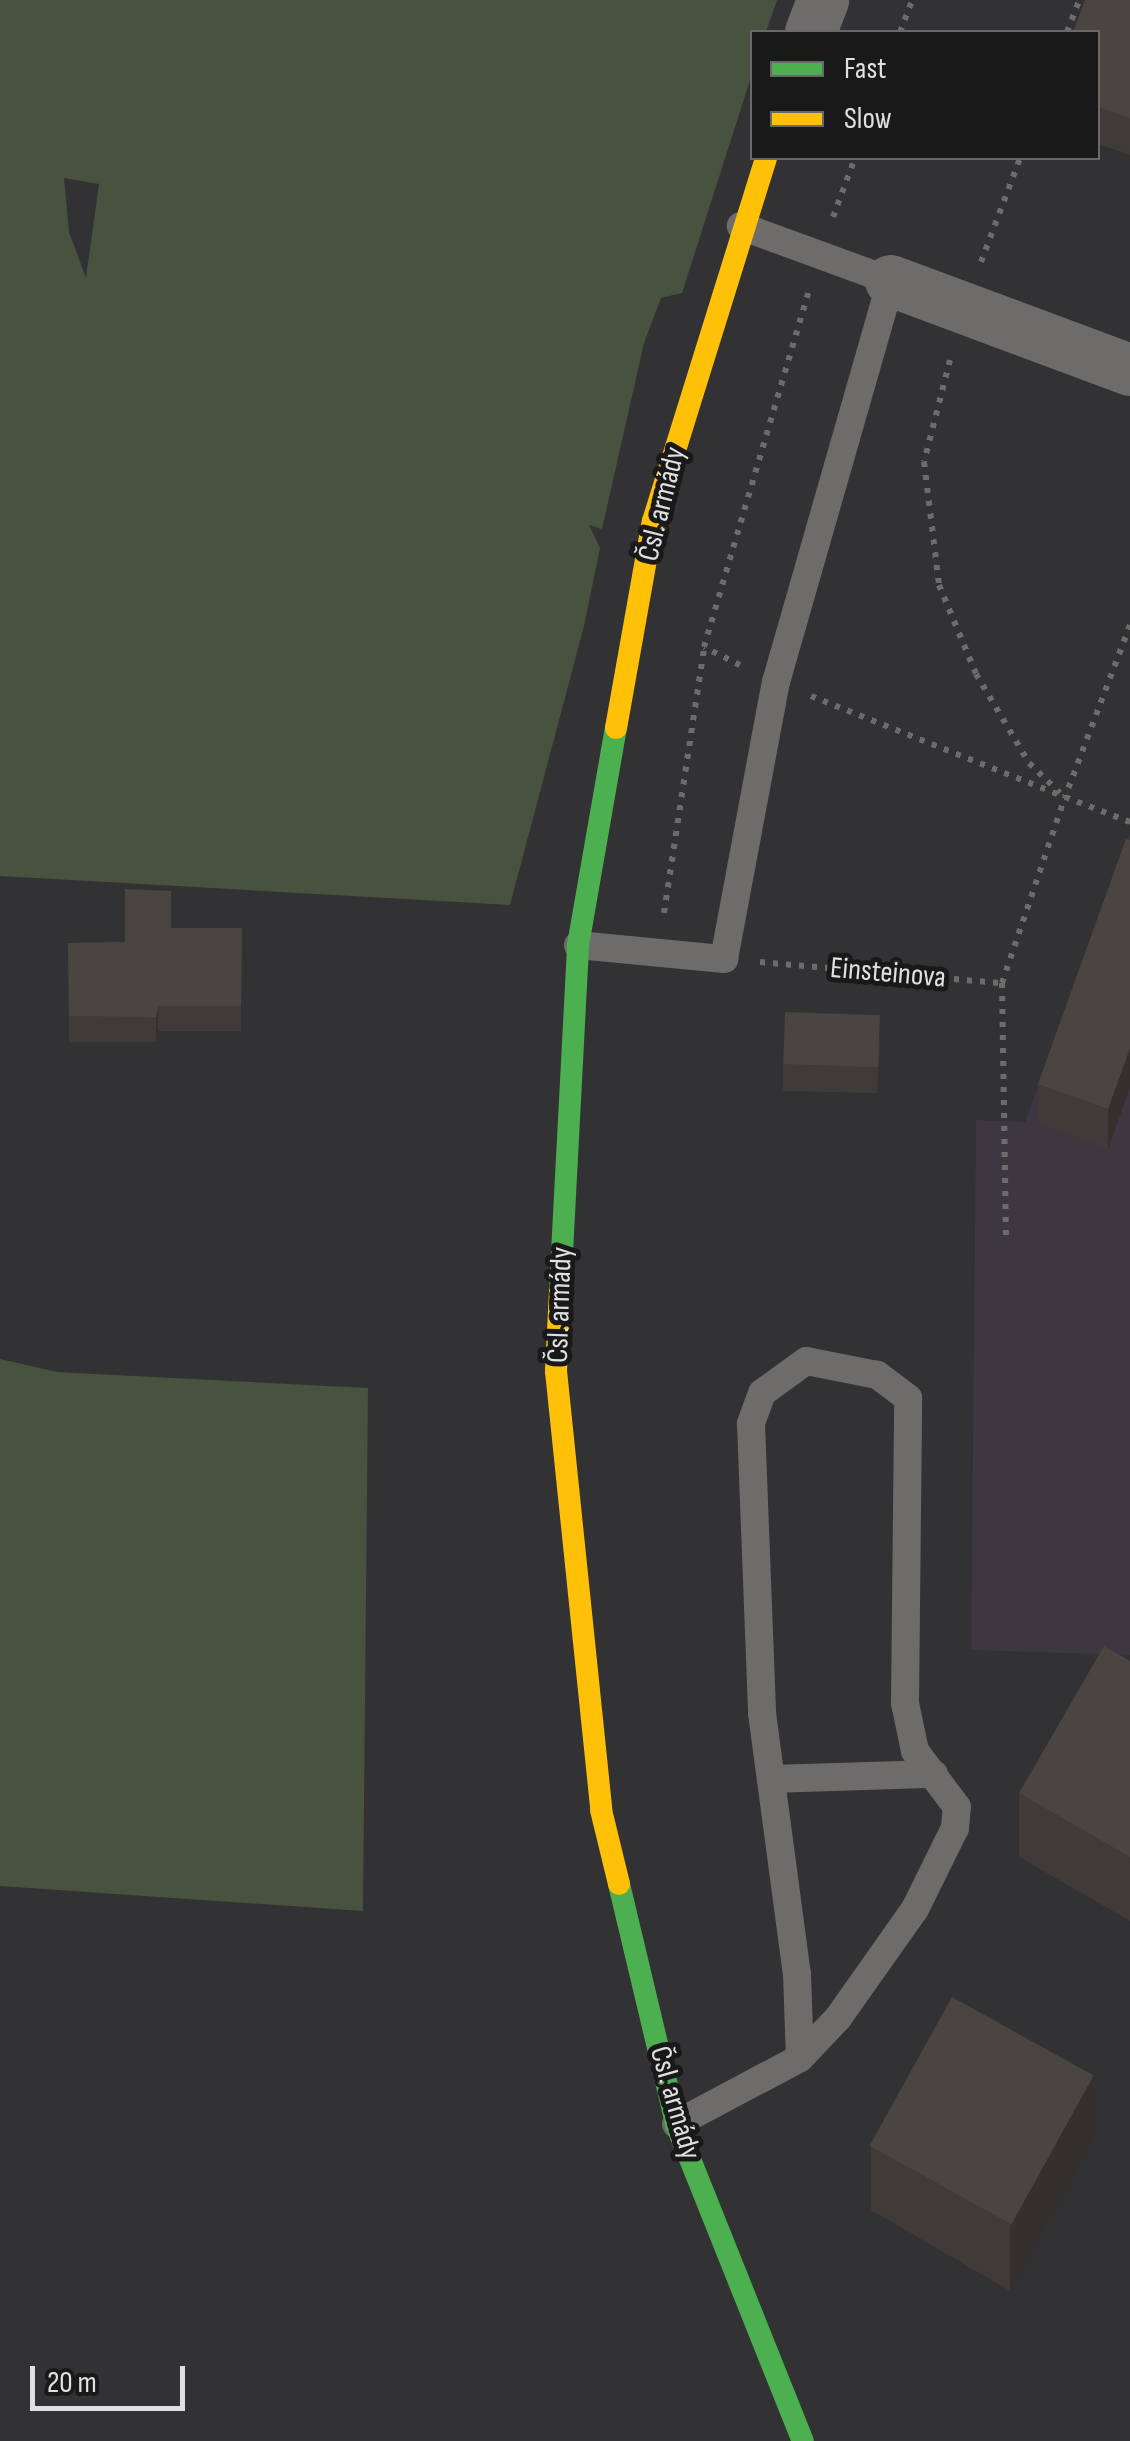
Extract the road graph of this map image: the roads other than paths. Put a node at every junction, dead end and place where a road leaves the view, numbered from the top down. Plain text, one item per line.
1 (823, 0) edge
2 (812, 30) edge
3 (765, 160) edge
4 (741, 226) junction
5 (891, 281) junction
6 (1130, 370) edge
7 (578, 945) junction
8 (934, 1774) junction
9 (771, 1779) junction
10 (800, 2058) junction
11 (676, 2124) junction
12 (803, 2441) edge

1 - 2 street
3 - 4 street, Čsl. armády
4 - 5 lane
4 - 7 street, Čsl. armády
5 - 6 street
5 - 7 lane
7 - 11 street, Čsl. armády
8 - 9 lane
8 - 9 lane
8 - 10 lane
9 - 10 lane
10 - 11 lane
11 - 12 street, Čsl. armády

